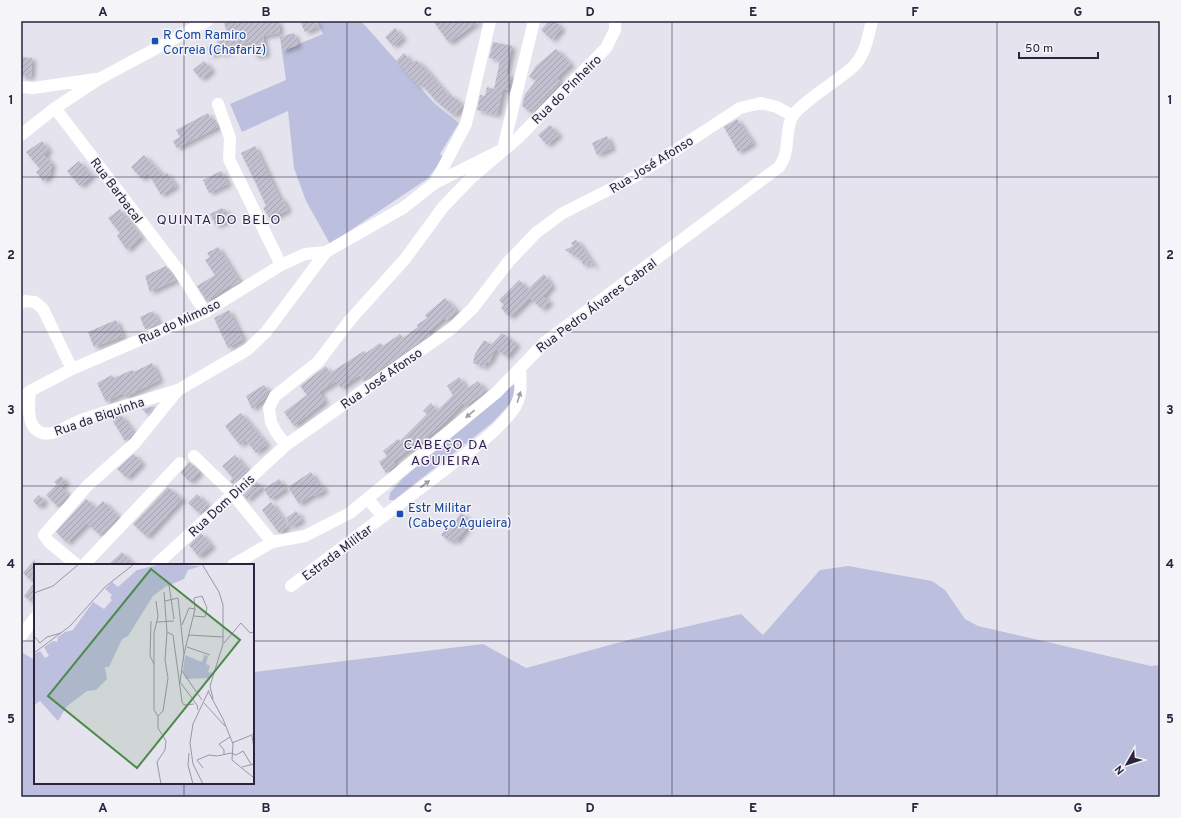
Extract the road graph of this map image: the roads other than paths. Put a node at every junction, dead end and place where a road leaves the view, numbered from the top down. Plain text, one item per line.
1 (207, 21) edge
2 (490, 21) edge
3 (534, 21) edge
4 (616, 21) edge
5 (872, 21) edge
6 (99, 79) junction
7 (21, 87) edge
8 (218, 104) dead end
9 (55, 108) junction
10 (793, 116) junction
11 (21, 135) edge
12 (503, 149) junction
13 (435, 183) junction
14 (326, 252) junction
15 (281, 265) junction
16 (21, 303) edge
17 (205, 312) junction
18 (72, 369) junction
19 (520, 370) junction
20 (178, 390) junction
21 (30, 391) junction
22 (21, 400) edge
23 (286, 445) junction
24 (194, 456) dead end
25 (180, 463) dead end
26 (232, 494) junction
27 (368, 499) junction
28 (383, 517) junction
29 (272, 542) junction
30 (76, 564) edge
31 (85, 564) edge
32 (157, 564) edge
33 (235, 564) edge
34 (291, 586) dead end
35 (34, 619) edge
36 (21, 636) edge

1 - 6 street
2 - 13 street
3 - 12 street
4 - 12 street, Rua do Pinheiro
5 - 10 street
6 - 7 street
6 - 9 street
8 - 15 street
9 - 11 street
9 - 17 street, Rua Barbacal
10 - 19 street, Rua Pedro Álvares Cabral
10 - 23 street, Rua José Afonso
12 - 13 street
12 - 23 street
13 - 14 street
14 - 15 street, Rua do Mimoso
14 - 20 street
15 - 17 street, Rua do Mimoso
16 - 18 street
17 - 18 street, Rua do Mimoso
18 - 21 street, Rua do Mimoso
19 -> 27 street, Rua Pedro Álvares Cabral
28 -> 19 street, Estrada Militar
20 - 21 street, Rua da Biquinha
20 - 30 street
21 - 22 street, Rua do Mimoso
23 - 26 street, Rua Dom Dinis
24 - 26 street
25 - 31 street
26 - 29 street
26 - 32 street, Rua Dom Dinis
27 - 28 street, Estrada Militar
27 - 29 street, Rua Pedro Álvares Cabral
28 - 34 street, Estrada Militar
29 - 33 street, Rua Pedro Álvares Cabral
35 - 36 street

